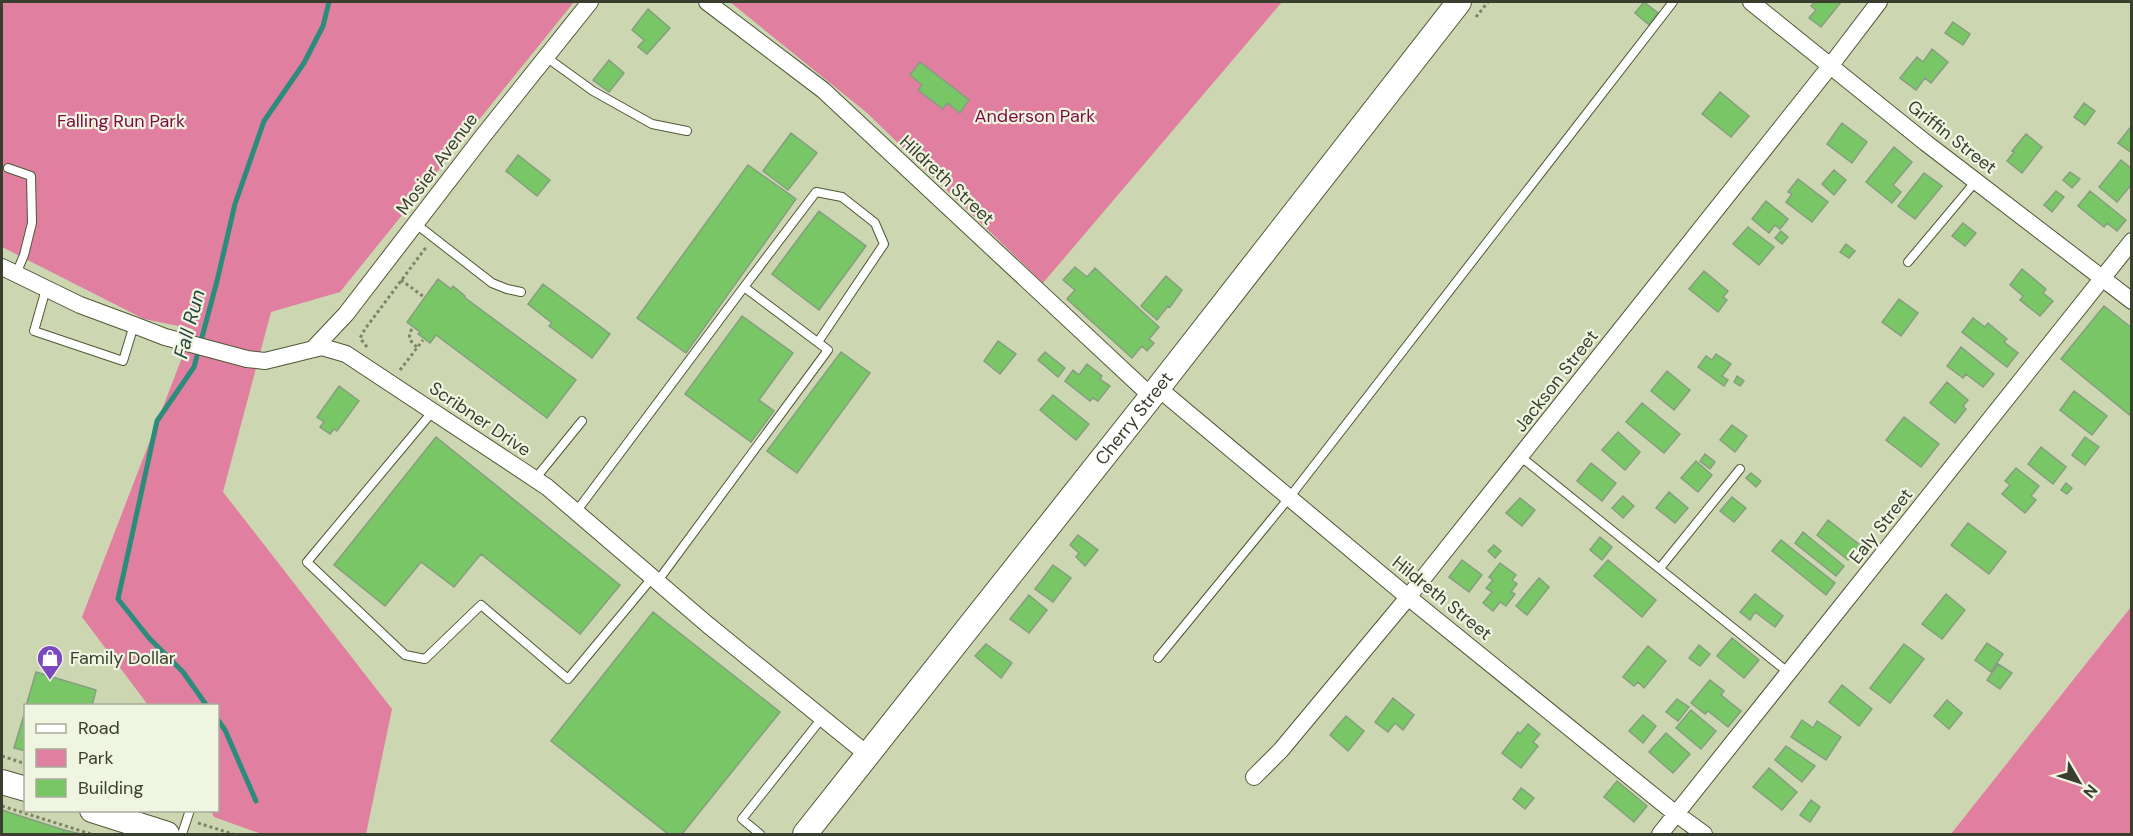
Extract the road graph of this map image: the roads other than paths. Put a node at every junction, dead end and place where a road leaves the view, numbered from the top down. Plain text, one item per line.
1 (590, 2) edge
2 (707, 2) edge
3 (1459, 2) edge
4 (1672, 2) edge
5 (1751, 2) edge
6 (1879, 2) edge
7 (546, 56) junction
8 (1831, 65) junction
9 (687, 130) dead end
10 (8, 168) dead end
11 (1976, 182) junction
12 (416, 224) junction
13 (2132, 241) edge
14 (1908, 262) dead end
15 (9, 270) edge
16 (2102, 278) junction
17 (744, 287) junction
18 (46, 289) junction
19 (520, 291) dead end
20 (2132, 301) edge
21 (134, 325) junction
22 (818, 342) junction
23 (313, 349) junction
24 (1155, 392) junction
25 (433, 411) junction
26 (582, 421) dead end
27 (1521, 456) junction
28 (1740, 469) dead end
29 (535, 479) junction
30 (1289, 498) junction
31 (576, 512) junction
32 (1660, 568) junction
33 (655, 580) junction
34 (1408, 597) junction
35 (1158, 658) dead end
36 (1789, 673) junction
37 (822, 718) junction
38 (868, 755) junction
39 (1254, 777) dead end
40 (2, 782) edge
41 (24, 788) edge
42 (96, 812) edge
43 (189, 812) edge
44 (1677, 814) junction
45 (167, 834) edge
46 (182, 834) edge
47 (760, 834) edge
48 (805, 834) edge
49 (1660, 834) edge
50 (1704, 834) edge

1 - 7 street, Mosier Avenue
2 - 24 street, Hildreth Street
3 - 24 street, Cherry Street
4 - 30 lane
5 - 8 street, Griffin Street
6 - 8 street, Jackson Street
7 - 9 lane
7 - 12 street, Mosier Avenue
8 - 11 street, Griffin Street
8 - 27 street, Jackson Street
10 - 15 lane
11 - 14 lane
11 - 16 street, Griffin Street
12 - 19 lane
12 - 23 street, Mosier Avenue
13 - 16 street, Ealy Street
15 - 18 street, Scribner Drive
16 - 20 street, Griffin Street
16 - 36 street, Ealy Street
17 - 22 lane
17 - 22 lane
17 - 31 lane
18 - 21 street, Scribner Drive
18 - 21 lane
21 - 23 street, Scribner Drive
22 - 33 lane
23 - 25 street, Scribner Drive
24 - 30 street, Hildreth Street
24 - 38 street, Cherry Street
25 - 29 street, Scribner Drive
25 - 33 lane
26 - 29 lane
27 - 32 lane
27 - 34 street, Jackson Street
28 - 32 lane
29 - 31 street, Scribner Drive
30 - 34 street, Hildreth Street
30 - 35 lane
31 - 33 street, Scribner Drive
32 - 36 lane
33 - 37 street, Scribner Drive
34 - 39 street, Jackson Street
34 - 44 street, Hildreth Street
36 - 44 street, Ealy Street
37 - 38 street, Scribner Drive
37 - 47 lane
38 - 48 street, Cherry Street
40 - 41 street
42 - 45 street
43 - 46 lane
44 - 49 street, Ealy Street
44 - 50 street, Hildreth Street

